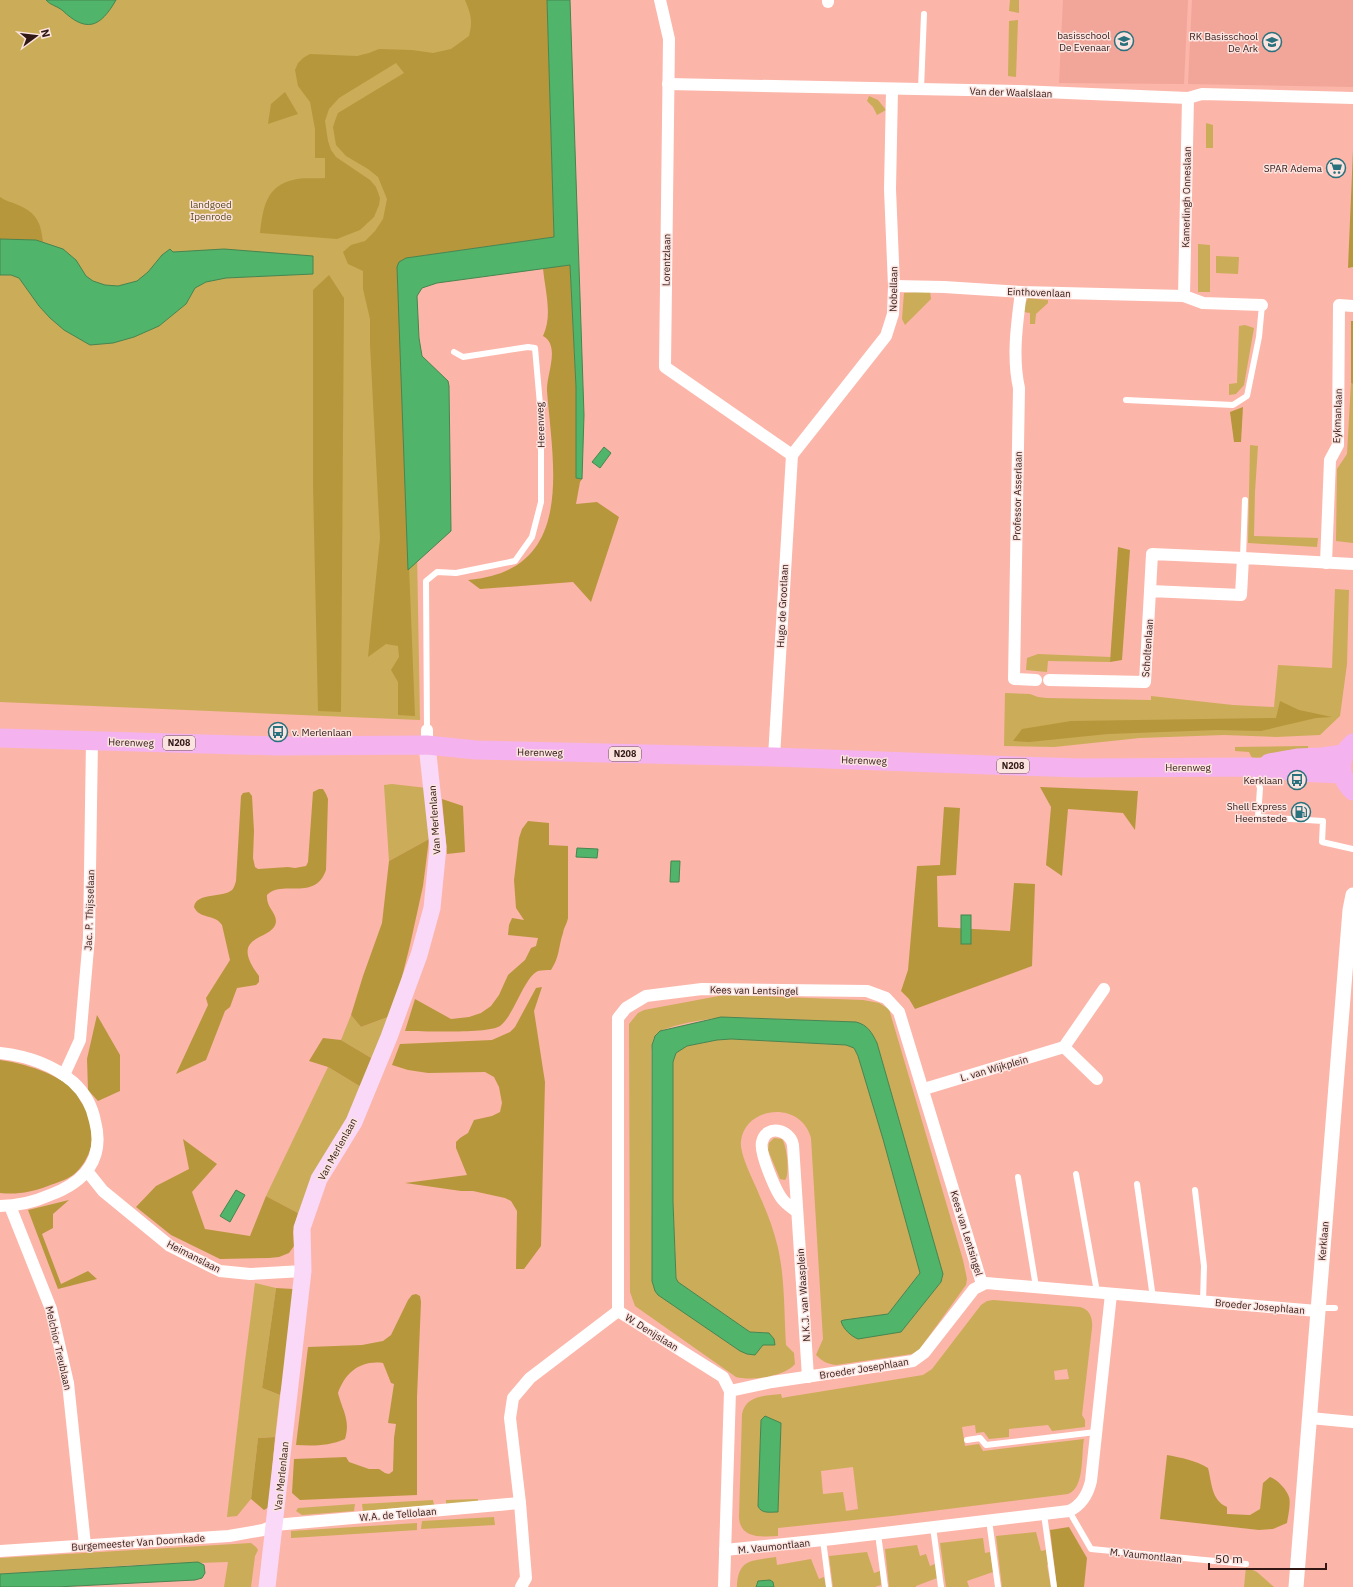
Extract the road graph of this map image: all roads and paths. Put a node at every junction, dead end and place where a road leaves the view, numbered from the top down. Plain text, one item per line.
1 (660, 0) edge
2 (924, 14) dead end
3 (668, 84) junction
4 (921, 89) junction
5 (892, 90) junction
6 (1188, 98) junction
7 (1353, 98) edge
8 (894, 286) junction
9 (1021, 292) junction
10 (1184, 296) junction
11 (1262, 305) joint
12 (1353, 306) edge
13 (454, 352) dead end
14 (1126, 400) dead end
15 (792, 455) junction
16 (1245, 500) dead end
17 (1242, 558) junction
18 (1326, 563) junction
19 (1353, 564) edge
20 (1150, 592) junction
21 (1036, 680) dead end
22 (1049, 680) dead end
23 (0, 738) edge
24 (92, 740) junction
25 (427, 744) junction
26 (1348, 748) edge
27 (774, 757) junction
28 (1252, 767) junction
29 (1342, 774) junction
30 (1353, 791) edge
31 (1353, 849) edge
32 (1353, 895) edge
33 (1350, 950) edge
34 (1104, 989) dead end
35 (1064, 1047) junction
36 (0, 1053) edge
37 (64, 1075) junction
38 (1097, 1079) dead end
39 (924, 1089) junction
40 (87, 1171) junction
41 (1076, 1174) dead end
42 (1018, 1177) dead end
43 (1137, 1184) dead end
44 (1195, 1190) dead end
45 (5, 1206) edge
46 (797, 1212) junction
47 (303, 1271) junction
48 (982, 1284) junction
49 (1036, 1287) junction
50 (1097, 1292) junction
51 (1111, 1294) junction
52 (1153, 1298) junction
53 (1203, 1302) junction
54 (1335, 1308) dead end
55 (1317, 1310) junction
56 (618, 1311) junction
57 (808, 1377) junction
58 (730, 1391) junction
59 (1310, 1418) junction
60 (1353, 1422) edge
61 (1096, 1432) junction
62 (967, 1440) dead end
63 (520, 1502) junction
64 (1069, 1511) junction
65 (1044, 1514) junction
66 (989, 1520) junction
67 (275, 1525) junction
68 (933, 1527) junction
69 (878, 1534) junction
70 (823, 1540) junction
71 (85, 1545) junction
72 (725, 1550) junction
73 (0, 1551) edge
74 (1246, 1564) dead end
75 (268, 1587) edge
76 (521, 1587) edge
77 (724, 1587) edge
78 (829, 1587) edge
79 (885, 1587) edge
80 (941, 1587) edge
81 (998, 1587) edge
82 (1054, 1587) edge
83 (1296, 1587) edge

1 - 3 street, Lorentzlaan
2 - 4 lane
3 - 5 street, Van der Waalslaan
3 - 15 street, Lorentzlaan
4 - 5 street, Van der Waalslaan
4 - 6 street, Van der Waalslaan
5 - 8 street, Nobellaan
6 - 7 street, Van der Waalslaan
6 - 10 street, Kamerlingh Onneslaan
8 - 9 street, Einthovenlaan
8 - 15 street, Nobellaan
9 - 10 street, Einthovenlaan
9 - 21 street, Professor Asserlaan
10 - 11 street, Einthovenlaan
11 - 14 lane
12 - 18 street, Eykmanlaan
13 - 25 lane, Herenweg
15 - 27 street, Hugo de Grootlaan
16 - 17 lane
17 - 18 street, Scholtenlaan
17 - 20 street
17 - 20 street, Scholtenlaan
18 - 19 street, Scholtenlaan
20 - 22 street, Scholtenlaan
23 - 24 main road, Herenweg / N208
24 - 25 main road, Herenweg / N208
24 - 37 street, Jac. P. Thijsselaan
25 - 27 main road, Herenweg / N208
25 - 47 main road, Van Merlenlaan
26 - 28 main road, Herenweg / N208
26 - 29 main road, N208
27 - 28 main road, Herenweg / N208
28 - 29 main road, Herenweg / N208
28 - 31 lane
29 - 30 main road
32 - 33 street, Kerklaan
33 - 55 street, Kerklaan
34 - 35 street
35 - 38 street
35 - 39 street, L. van Wijkplein
36 - 37 street
37 - 40 street
39 - 48 street, Kees van Lentsingel
39 - 56 street, Kees van Lentsingel
40 - 45 street
40 - 47 street, Heimanslaan
41 - 50 lane
42 - 49 lane
43 - 52 lane
44 - 53 lane, Broeder Josephlaan
45 - 71 street, Melchior Treublaan
46 - 46 street, N.K.J. van Waasplein
46 - 57 street, N.K.J. van Waasplein
47 - 67 main road, Van Merlenlaan
48 - 49 street, Broeder Josephlaan
48 - 57 street, Broeder Josephlaan
49 - 50 street, Broeder Josephlaan
50 - 51 street, Broeder Josephlaan
51 - 52 street, Broeder Josephlaan
51 - 61 street
52 - 53 street, Broeder Josephlaan
53 - 55 street, Broeder Josephlaan
54 - 55 lane
55 - 59 street, Kerklaan
56 - 58 street, W. Denijslaan
56 - 63 street, W. Denijslaan
57 - 58 street, Broeder Josephlaan
58 - 72 street
59 - 60 street
59 - 83 street, Kerklaan
61 - 62 lane
61 - 64 street
63 - 67 street, W.A. de Tellolaan
63 - 76 street, W. Denijslaan
64 - 65 street, M. Vaumontlaan
64 - 74 lane, M. Vaumontlaan
65 - 66 street, M. Vaumontlaan
65 - 82 lane
66 - 68 street, M. Vaumontlaan
66 - 81 lane
67 - 71 street, Burgemeester Van Doornkade
67 - 75 main road, Van Merlenlaan
68 - 69 street, M. Vaumontlaan
68 - 80 lane
69 - 70 street, M. Vaumontlaan
69 - 79 lane
70 - 72 street, M. Vaumontlaan
70 - 78 lane, M. Vaumontlaan
71 - 73 street, Burgemeester Van Doornkade
72 - 77 street

